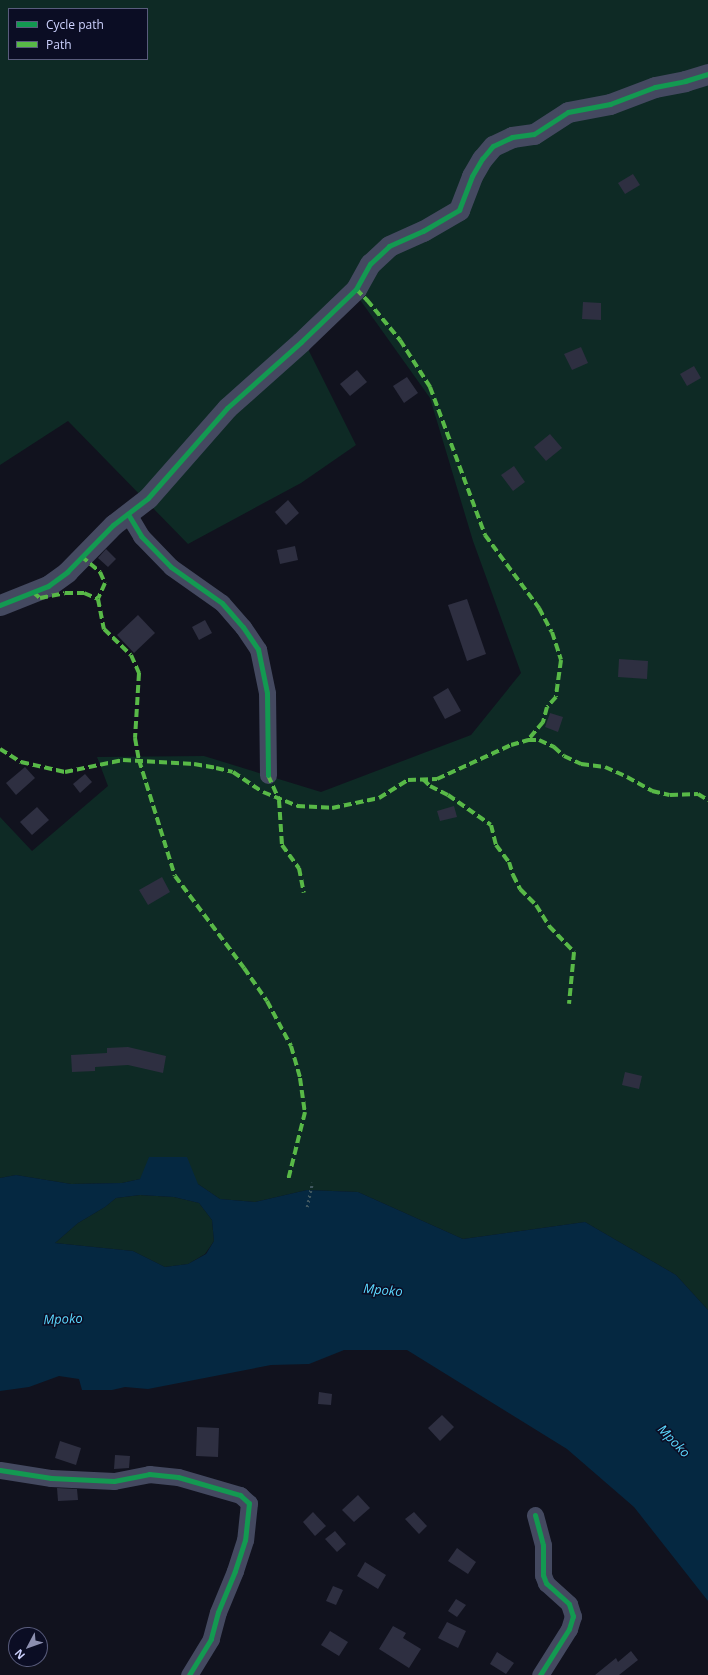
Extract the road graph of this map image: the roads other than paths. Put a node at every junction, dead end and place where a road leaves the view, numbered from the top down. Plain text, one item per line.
1 (708, 74) edge
2 (128, 514) junction
3 (0, 605) edge
4 (268, 775) dead end
5 (0, 1470) edge
6 (535, 1515) dead end
7 (189, 1675) edge
8 (540, 1675) edge

1 - 2 street
2 - 3 street
2 - 4 street
5 - 7 street
6 - 8 street

